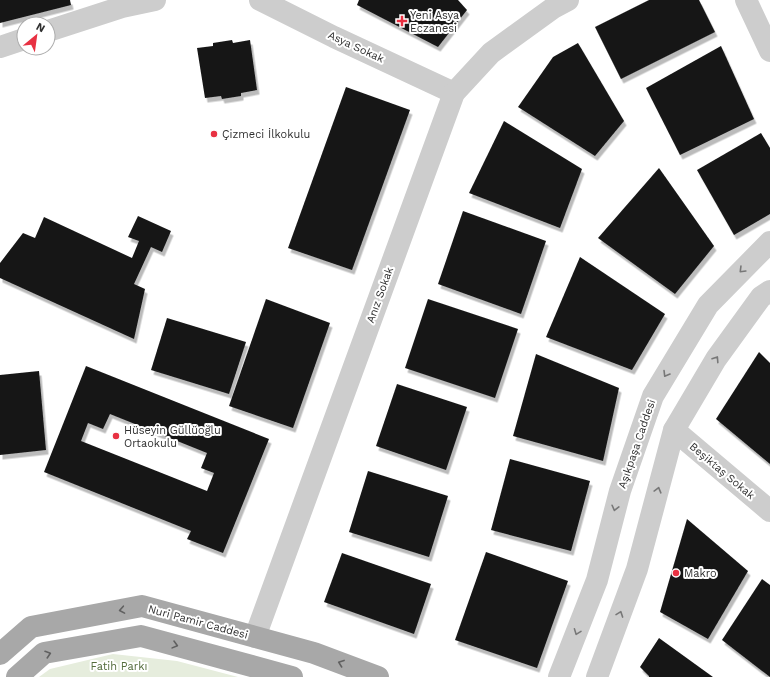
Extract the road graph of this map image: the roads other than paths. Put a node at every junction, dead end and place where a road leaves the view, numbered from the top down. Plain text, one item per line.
1 (155, 0) edge
2 (260, 0) edge
3 (568, 0) edge
4 (746, 0) edge
5 (56, 28) edge
6 (16, 42) edge
7 (0, 47) edge
8 (770, 51) edge
9 (454, 93) junction
10 (770, 242) edge
11 (770, 291) edge
12 (674, 430) junction
13 (770, 511) edge
14 (255, 637) junction
15 (0, 654) edge
16 (17, 677) edge
17 (292, 677) edge
18 (378, 677) edge
19 (560, 677) edge
20 (597, 677) edge

1 - 5 street
2 - 9 street, Asya Sokak
3 - 9 street, Anız Sokak
4 - 8 street
6 - 7 street
9 - 14 street, Anız Sokak
10 -> 19 street, Aşıkpaşa Caddesi
12 -> 11 street
12 - 13 street, Beşiktaş Sokak
20 -> 12 street
14 -> 15 main road, Nuri Pamir Caddesi
18 -> 14 main road, Nuri Pamir Caddesi
16 -> 17 main road

